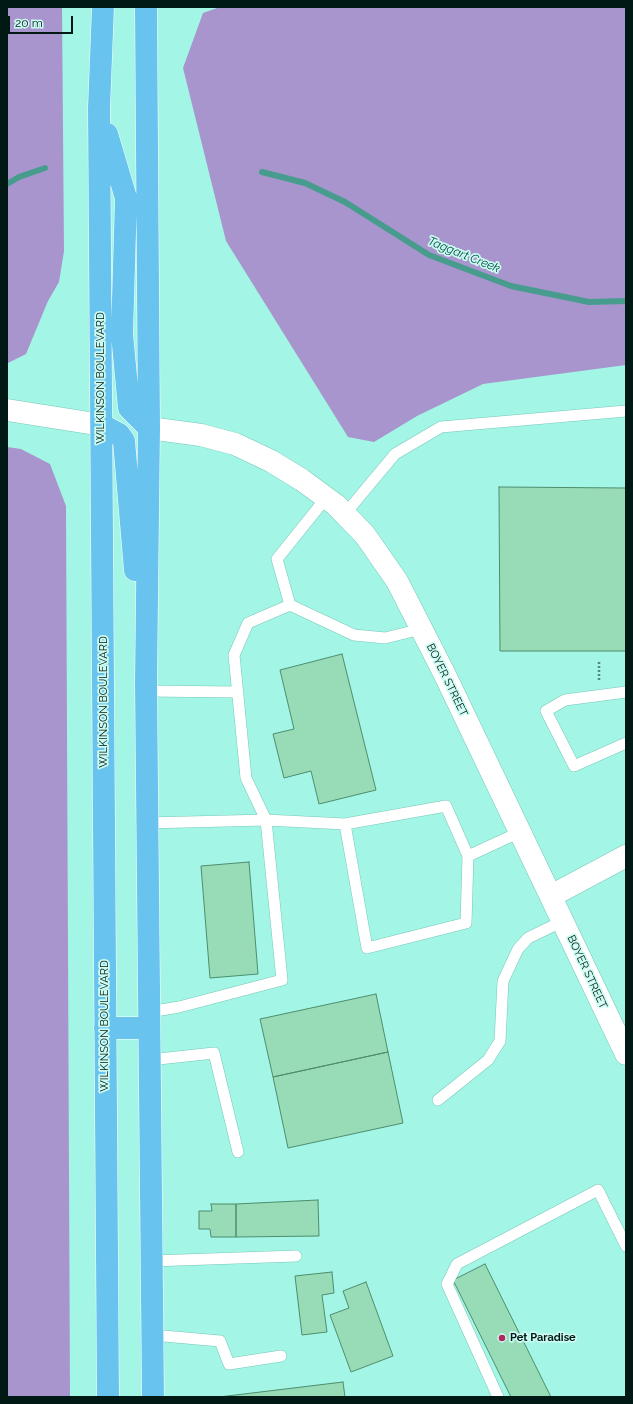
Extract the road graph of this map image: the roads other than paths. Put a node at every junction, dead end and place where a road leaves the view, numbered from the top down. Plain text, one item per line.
1 (103, 7) edge
2 (146, 7) edge
3 (99, 108) junction
4 (7, 410) edge
5 (626, 411) edge
6 (102, 425) junction
7 (149, 428) junction
8 (326, 498) junction
9 (345, 514) junction
10 (290, 605) junction
11 (421, 629) junction
12 (146, 687) junction
13 (238, 692) junction
14 (626, 692) edge
15 (626, 743) edge
16 (266, 820) junction
17 (147, 823) junction
18 (345, 824) junction
19 (520, 832) junction
20 (468, 856) junction
21 (626, 856) edge
22 (551, 896) junction
23 (563, 921) junction
24 (149, 1020) junction
25 (106, 1028) junction
26 (626, 1054) edge
27 (149, 1060) junction
28 (438, 1100) dead end
29 (238, 1152) dead end
30 (626, 1246) edge
31 (296, 1256) dead end
32 (151, 1261) junction
33 (152, 1335) junction
34 (281, 1356) dead end
35 (108, 1397) edge
36 (153, 1397) edge
37 (498, 1397) edge

1 - 3 main road, WILKINSON BOULEVARD
2 - 7 main road
3 - 6 main road, WILKINSON BOULEVARD
3 - 7 main road
4 - 6 main road
5 - 9 lane
6 - 12 main road
6 - 25 main road, WILKINSON BOULEVARD
7 - 8 main road, BOYER STREET
7 - 12 main road
8 - 9 main road, BOYER STREET
8 - 10 lane
9 - 11 main road, BOYER STREET
10 - 11 lane
10 - 13 lane
11 - 19 main road, BOYER STREET
12 - 13 lane
12 - 17 main road
13 - 16 lane
14 - 15 lane
16 - 17 lane
16 - 18 lane
16 - 24 lane
17 - 24 main road
18 - 20 lane
18 - 20 lane
19 - 20 lane
19 - 22 main road, BOYER STREET
21 - 22 main road
22 - 23 main road, BOYER STREET
23 - 26 main road, BOYER STREET
23 - 28 lane
24 - 25 main road
24 - 27 main road
25 - 35 main road, WILKINSON BOULEVARD
27 - 29 lane
27 - 32 main road
30 - 37 lane
31 - 32 lane
32 - 33 main road
33 - 34 lane
33 - 36 main road

